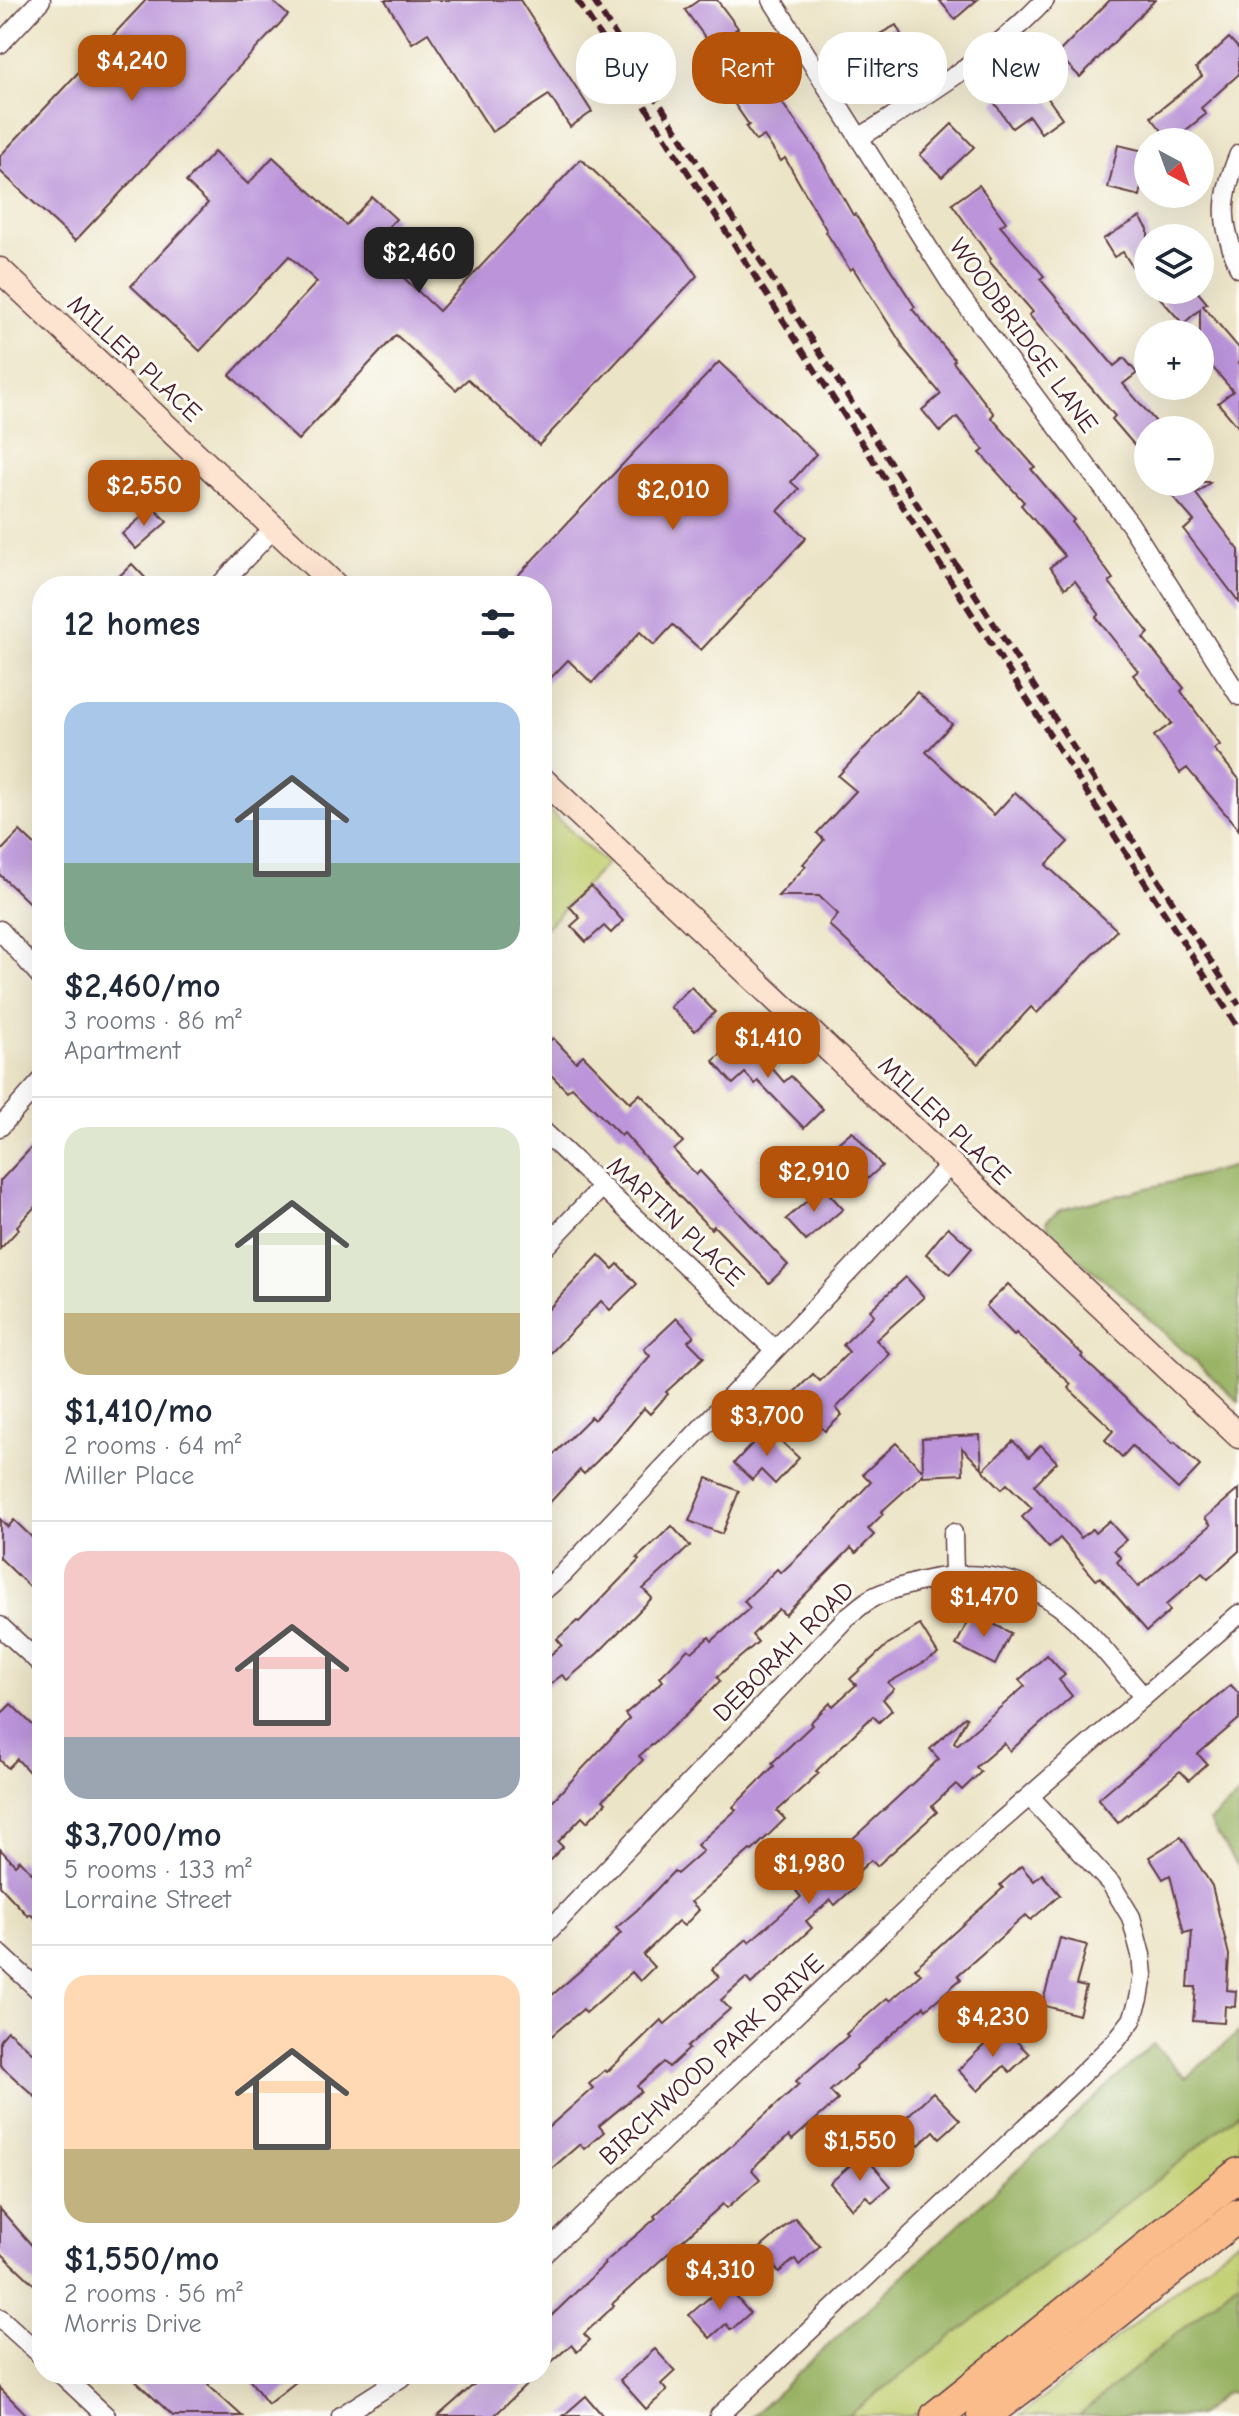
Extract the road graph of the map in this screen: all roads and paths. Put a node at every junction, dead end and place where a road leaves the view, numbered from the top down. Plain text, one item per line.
1 (41, 0) edge
2 (772, 0) edge
3 (1045, 0) edge
4 (0, 44) edge
5 (859, 138) junction
6 (1239, 154) edge
7 (1239, 268) edge
8 (0, 270) edge
9 (274, 528) junction
10 (228, 576) edge
11 (325, 576) edge
12 (1239, 696) edge
13 (552, 788) edge
14 (0, 930) edge
15 (32, 967) edge
16 (32, 1091) edge
17 (0, 1127) edge
18 (552, 1140) edge
19 (950, 1165) junction
20 (602, 1187) junction
21 (552, 1240) edge
22 (774, 1349) junction
23 (1239, 1436) edge
24 (953, 1533) dead end
25 (954, 1574) junction
26 (552, 1583) edge
27 (1239, 1614) edge
28 (0, 1626) edge
29 (32, 1656) edge
30 (1143, 1696) junction
31 (1030, 1797) junction
32 (552, 1927) edge
33 (0, 1954) edge
34 (32, 1984) edge
35 (1239, 2174) edge
36 (1239, 2215) edge
37 (552, 2246) edge
38 (0, 2318) edge
39 (32, 2347) edge
40 (72, 2384) edge
41 (391, 2384) edge
42 (106, 2416) edge
43 (341, 2416) edge
44 (719, 2416) edge
45 (937, 2416) edge
46 (983, 2416) edge

1 - 4 street
2 - 5 street, WOODBRIDGE LANE
3 - 5 street
5 - 12 street, WOODBRIDGE LANE
6 - 7 street
8 - 9 street, MILLER PLACE
9 - 10 street
9 - 11 street, MILLER PLACE
13 - 19 street, MILLER PLACE
14 - 15 street
16 - 17 street
18 - 20 street, MARTIN PLACE
19 - 22 street
19 - 23 street, MILLER PLACE
20 - 21 street
20 - 22 street, MARTIN PLACE
22 - 26 street
24 - 25 street
25 - 30 street, DEBORAH ROAD
25 - 32 street, DEBORAH ROAD
27 - 30 street, BIRCHWOOD PARK DRIVE
28 - 29 street
30 - 31 street, BIRCHWOOD PARK DRIVE
31 - 37 street, BIRCHWOOD PARK DRIVE
31 - 44 street
33 - 34 street
35 - 45 highway
36 - 46 highway
38 - 39 street
40 - 42 street
41 - 43 street

